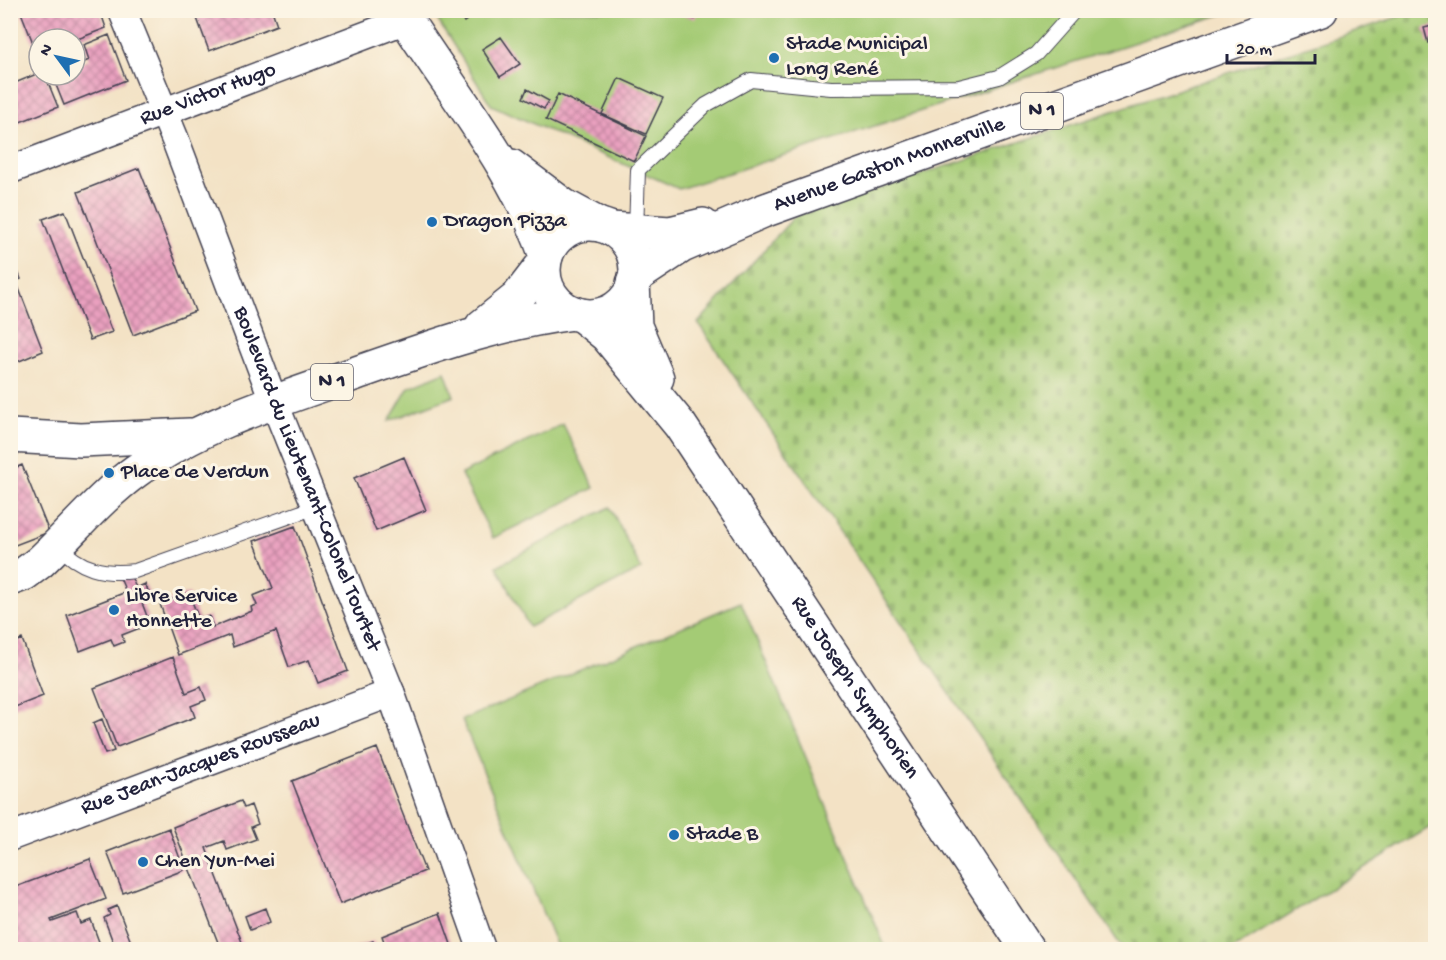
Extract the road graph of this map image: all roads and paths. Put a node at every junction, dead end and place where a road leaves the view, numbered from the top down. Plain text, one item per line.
1 (122, 10) edge
2 (1075, 10) edge
3 (1321, 10) edge
4 (403, 15) edge
5 (163, 112) junction
6 (499, 155) junction
7 (10, 170) edge
8 (763, 211) junction
9 (616, 229) junction
10 (545, 259) junction
11 (634, 280) junction
12 (577, 314) junction
13 (473, 333) junction
14 (274, 402) junction
15 (680, 425) junction
16 (192, 435) junction
17 (10, 436) edge
18 (316, 507) junction
19 (58, 545) junction
20 (10, 579) edge
21 (391, 693) junction
22 (10, 837) edge
23 (482, 950) edge
24 (1028, 950) edge

1 - 5 street, Boulevard du Lieutenant-Colonel Tourtet
2 - 9 lane
3 - 8 main road, Avenue Gaston Monnerville / N 1
4 - 5 street, Rue Victor Hugo
4 - 6 main road
5 - 7 street, Rue Victor Hugo
5 - 14 street, Boulevard du Lieutenant-Colonel Tourtet
6 - 9 main road
6 - 10 main road
8 - 9 main road, Avenue Gaston Monnerville / N 1
8 - 11 main road, Avenue Gaston Monnerville / N 1
9 - 10 main road, N 1
9 - 11 main road
10 - 12 main road
10 - 13 main road, N 1
11 - 12 main road, N 1
11 - 15 main road, Rue Joseph Symphorien
12 - 13 main road, N 1
12 - 15 main road, Rue Joseph Symphorien
13 - 14 main road, N 1
14 - 16 main road, N 1
14 - 18 street, Boulevard du Lieutenant-Colonel Tourtet
15 - 24 main road, Rue Joseph Symphorien
16 - 17 main road, N 1
16 - 19 main road, N 1
18 - 19 lane
18 - 21 street, Boulevard du Lieutenant-Colonel Tourtet
19 - 20 main road, N 1
21 - 22 street, Rue Jean-Jacques Rousseau
21 - 23 street, Boulevard du Lieutenant-Colonel Tourtet

